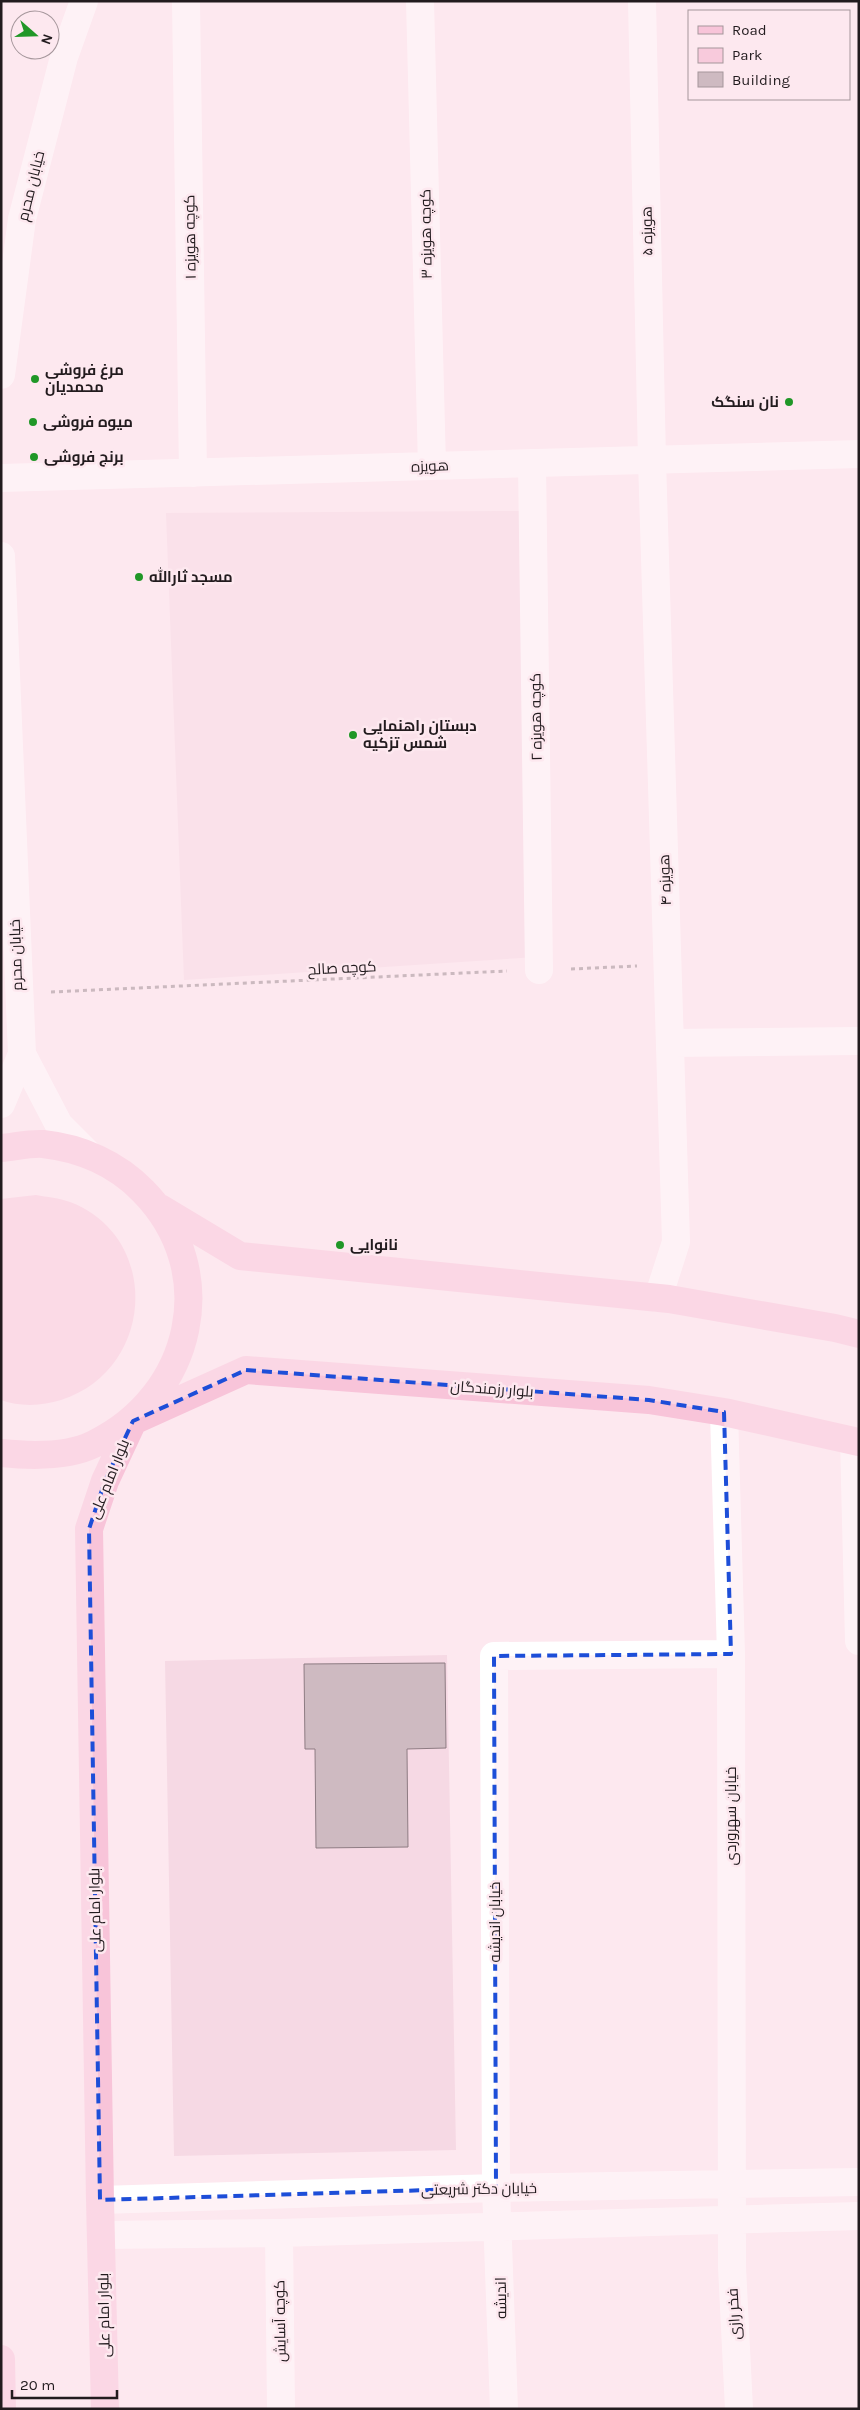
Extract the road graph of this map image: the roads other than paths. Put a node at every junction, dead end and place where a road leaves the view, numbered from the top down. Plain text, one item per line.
1 (84, 1) edge
2 (186, 1) edge
3 (420, 1) edge
4 (642, 1) edge
5 (1, 375) edge
6 (859, 454) edge
7 (652, 460) junction
8 (532, 463) junction
9 (432, 466) junction
10 (193, 473) junction
11 (1, 478) edge
12 (1, 556) edge
13 (539, 970) road end
14 (859, 1041) edge
15 (670, 1043) junction
16 (22, 1054) junction
17 (1, 1104) edge
18 (1, 1148) edge
19 (87, 1153) junction
20 (160, 1208) junction
21 (658, 1298) junction
22 (859, 1334) edge
23 (724, 1412) junction
24 (133, 1421) junction
25 (856, 1441) edge
26 (1, 1453) edge
27 (859, 1641) edge
28 (731, 1654) junction
29 (859, 2182) edge
30 (731, 2186) junction
31 (496, 2188) junction
32 (100, 2200) junction
33 (859, 2216) edge
34 (732, 2219) junction
35 (499, 2227) junction
36 (278, 2233) junction
37 (102, 2235) junction
38 (1, 2359) edge
39 (2, 2409) edge
40 (105, 2409) edge
41 (281, 2409) edge
42 (504, 2409) edge
43 (739, 2409) edge

1 - 5 street, خیابان محرم
2 - 10 street, کوچه هویزه ۱
3 - 9 street, کوچه هویزه ۳
4 - 7 street, هویزه ۵
6 - 7 street, هویزه
7 - 8 street, هویزه
7 - 15 street, هویزه ۴
8 - 9 street, هویزه
8 - 13 street, کوچه هویزه ۲
9 - 10 street, هویزه
10 - 11 street, هویزه
12 - 16 street, خیابان محرم
14 - 15 street
15 - 21 street, هویزه ۴
16 - 17 street
16 - 19 street
18 - 19 main road
19 - 20 main road
20 - 21 main road
20 - 24 main road
21 - 22 main road
23 - 24 main road, بلوار رزمندگان
23 - 25 main road, بلوار رزمندگان
23 - 28 street, خیابان سهروردی
24 - 26 main road
24 - 32 main road, بلوار امام على
25 - 27 street
28 - 30 street, خیابان سهروردی
28 - 31 street, خیابان اندیشه
29 - 30 street, خیابان دکتر شریعتی
30 - 31 street, خیابان دکتر شریعتی
30 - 34 street, خیابان سهروردی
31 - 32 street, خیابان دکتر شریعتی
31 - 35 street, اندیشه
32 - 37 main road, بلوار امام على
33 - 34 street
34 - 35 street
34 - 43 street, فخر رازی
35 - 36 street
35 - 42 street, اندیشه
36 - 37 street
36 - 41 street, کوچه آسایش
37 - 40 main road, بلوار امام على
38 - 39 main road

